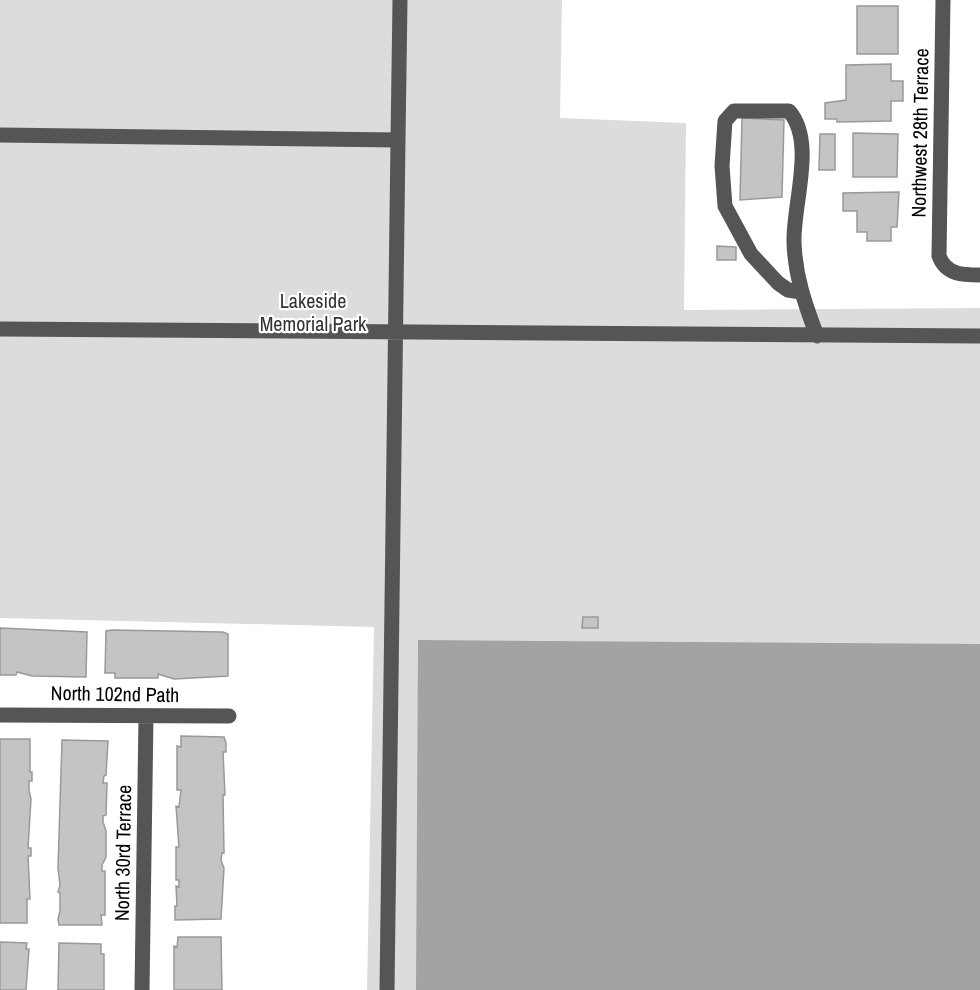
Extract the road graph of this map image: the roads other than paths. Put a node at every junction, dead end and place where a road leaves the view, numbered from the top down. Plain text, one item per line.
1 (400, 0) edge
2 (943, 0) edge
3 (0, 135) edge
4 (398, 140) junction
5 (980, 275) edge
6 (801, 292) junction
7 (0, 329) edge
8 (395, 332) junction
9 (817, 336) junction
10 (980, 336) edge
11 (0, 715) edge
12 (146, 716) junction
13 (229, 716) dead end
14 (142, 990) edge
15 (387, 990) edge

1 - 4 street
2 - 5 street, Northwest 28th Terrace
3 - 4 street
4 - 8 street
6 - 6 street
6 - 9 street
7 - 8 street
8 - 9 street
8 - 15 street
9 - 10 street
11 - 12 street, North 102nd Path
12 - 13 street, North 102nd Path
12 - 14 street, North 30rd Terrace

